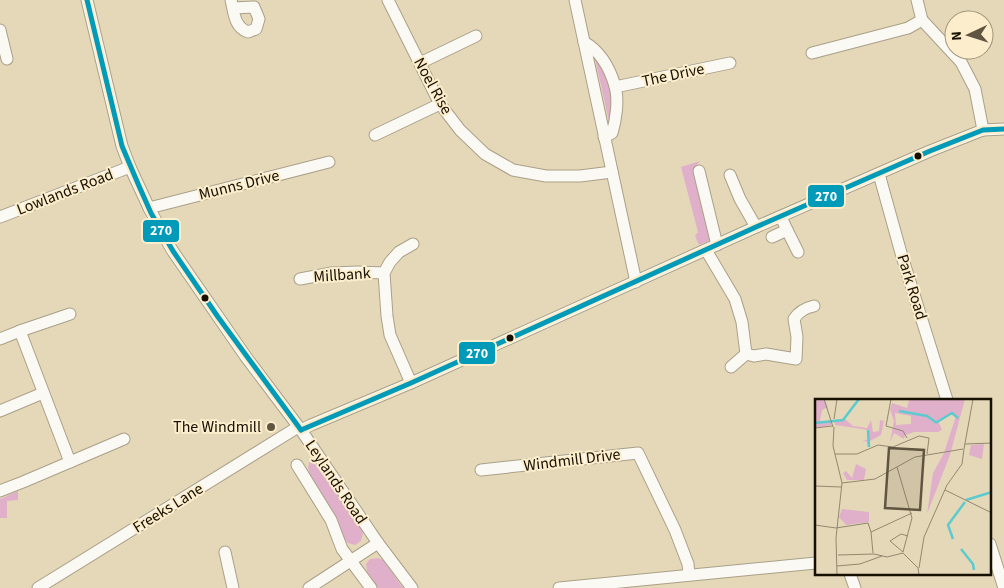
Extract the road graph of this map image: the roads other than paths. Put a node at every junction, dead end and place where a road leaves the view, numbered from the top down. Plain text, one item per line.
1 (87, 0) edge
2 (388, 0) edge
3 (575, 0) edge
4 (917, 0) edge
5 (922, 20) junction
6 (0, 30) edge
7 (476, 36) dead end
8 (584, 42) junction
9 (812, 53) dead end
10 (7, 59) dead end
11 (420, 63) junction
12 (730, 63) dead end
13 (616, 87) junction
14 (440, 104) junction
15 (1004, 129) edge
16 (983, 130) junction
17 (375, 135) dead end
18 (604, 138) junction
19 (329, 162) dead end
20 (130, 167) junction
21 (612, 172) junction
22 (699, 172) dead end
23 (730, 174) dead end
24 (878, 174) junction
25 (149, 208) junction
26 (0, 217) edge
27 (781, 217) junction
28 (756, 227) junction
29 (787, 230) junction
30 (772, 236) dead end
31 (413, 244) dead end
32 (717, 245) junction
33 (706, 250) junction
34 (798, 252) dead end
35 (384, 273) junction
36 (300, 279) dead end
37 (636, 282) junction
38 (814, 306) dead end
39 (70, 314) dead end
40 (20, 331) junction
41 (0, 339) edge
42 (746, 354) junction
43 (731, 367) dead end
44 (411, 383) junction
45 (43, 393) junction
46 (947, 399) edge
47 (0, 411) edge
48 (299, 428) junction
49 (124, 439) dead end
50 (70, 462) junction
51 (297, 465) dead end
52 (481, 470) dead end
53 (0, 491) edge
54 (378, 542) junction
55 (992, 550) edge
56 (225, 552) dead end
57 (351, 560) junction
58 (815, 563) edge
59 (689, 575) junction
60 (851, 576) edge
61 (38, 588) edge
62 (233, 588) edge
63 (309, 588) edge
64 (371, 588) edge
65 (412, 588) edge
66 (559, 588) edge
67 (855, 588) edge
68 (1004, 588) edge

1 - 20 street, Leylands Road
2 - 11 street, Noel Rise
3 - 8 street
4 - 5 street
5 - 9 street
5 - 16 street
6 - 10 street
7 - 11 street
8 - 13 street
8 - 18 street
11 - 14 street, Noel Rise
12 - 13 street, The Drive
13 - 18 street
14 - 17 street
14 - 21 street, Noel Rise
15 - 16 street, Freeks Lane
16 - 24 street, Freeks Lane
18 - 21 street
19 - 25 street, Munns Drive
20 - 25 street, Leylands Road
20 - 26 street, Lowlands Road
21 - 37 street
22 - 32 street
23 - 28 street
24 - 27 street, Freeks Lane
24 - 46 street, Park Road
25 - 48 street, Leylands Road
27 - 28 street, Freeks Lane
27 - 29 street
28 - 32 street, Freeks Lane
29 - 30 street
29 - 34 street
31 - 35 street, Millbank
32 - 33 street, Freeks Lane
33 - 37 street, Freeks Lane
33 - 42 street
35 - 36 street, Millbank
35 - 44 street, Millbank
37 - 44 street, Freeks Lane
38 - 42 street
39 - 40 street
40 - 41 street
40 - 45 street
42 - 43 street
44 - 48 street, Freeks Lane
45 - 47 street
45 - 50 street
48 - 54 street, Leylands Road
48 - 61 street, Freeks Lane
49 - 50 street
50 - 53 street
51 - 57 street
52 - 59 street, Windmill Drive
54 - 57 street
54 - 65 street, Leylands Road
55 - 68 street
56 - 62 street
57 - 63 street
57 - 64 street
58 - 59 street
59 - 66 street
60 - 67 street

